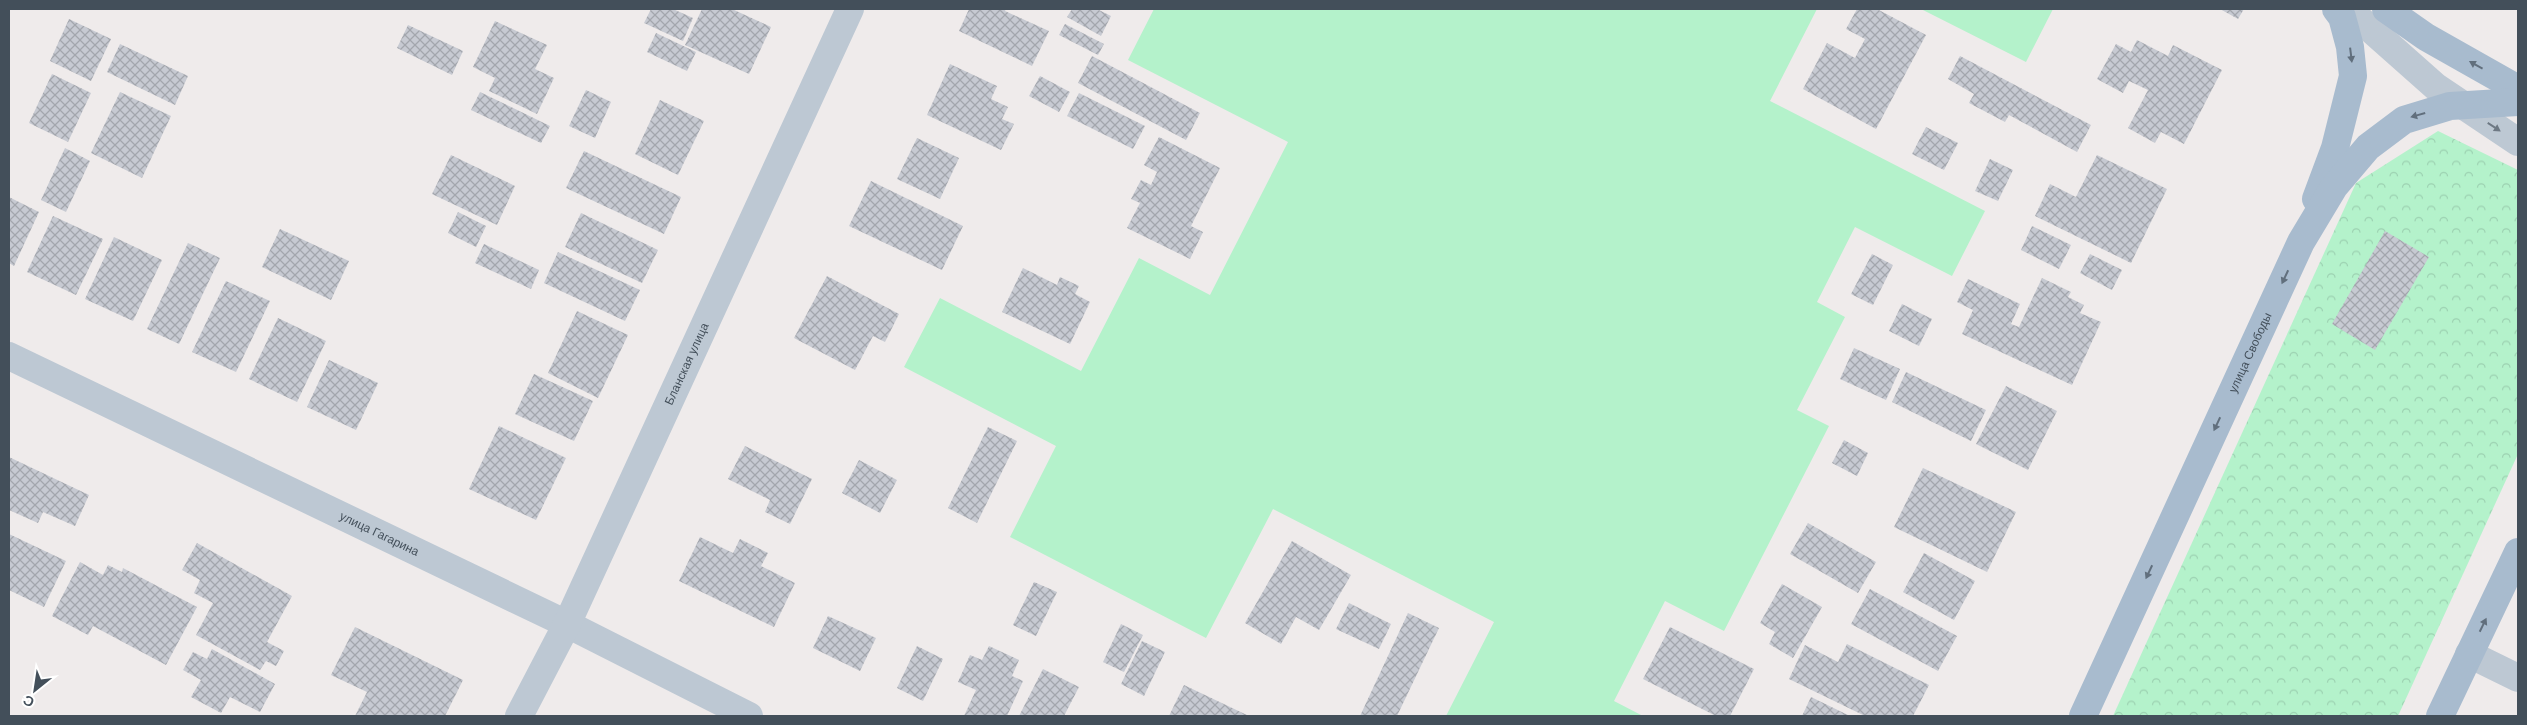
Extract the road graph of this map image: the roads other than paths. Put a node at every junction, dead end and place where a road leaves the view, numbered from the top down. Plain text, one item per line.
1 (850, 9) edge
2 (2336, 9) edge
3 (2348, 9) edge
4 (2386, 9) edge
5 (2518, 89) edge
6 (2518, 102) edge
7 (2460, 105) junction
8 (2518, 142) edge
9 (2301, 242) junction
10 (9, 356) edge
11 (2518, 552) edge
12 (567, 624) junction
13 (2469, 654) junction
14 (2518, 678) edge
15 (519, 716) edge
16 (750, 716) edge
17 (2083, 716) edge
18 (2440, 716) edge

1 - 12 street, Бланская улица
2 -> 9 main road
3 - 7 street
5 -> 4 main road
6 - 7 main road, улица Свободы
7 -> 8 street
7 -> 9 main road, улица Свободы
9 -> 17 main road, улица Свободы
10 - 12 street, улица Гагарина
13 -> 11 main road
12 - 15 street, Бланская улица
12 - 16 street, улица Гагарина
13 - 14 street
13 - 18 main road

